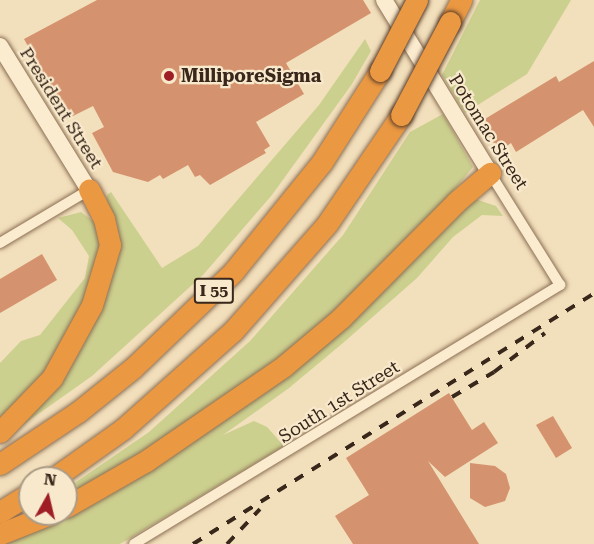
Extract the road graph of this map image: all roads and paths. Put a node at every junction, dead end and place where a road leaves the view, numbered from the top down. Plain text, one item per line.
1 (384, 0) edge
2 (417, 0) edge
3 (461, 0) edge
4 (0, 46) edge
5 (490, 173) junction
6 (89, 190) junction
7 (0, 243) edge
8 (561, 285) joint
9 (0, 432) edge
10 (0, 464) edge
11 (71, 466) edge
12 (78, 500) edge
13 (18, 501) edge
14 (0, 512) edge
15 (20, 526) edge
16 (0, 534) edge
17 (134, 544) edge

1 - 5 street, Potomac Street
2 - 10 highway, I 55, bridge
3 - 11 highway, I 55, bridge
4 - 6 street, President Street
5 - 8 street, Potomac Street
5 - 12 highway
6 - 7 street
6 - 9 highway
8 - 17 street, South 1st Street
13 - 14 highway
15 - 16 highway

